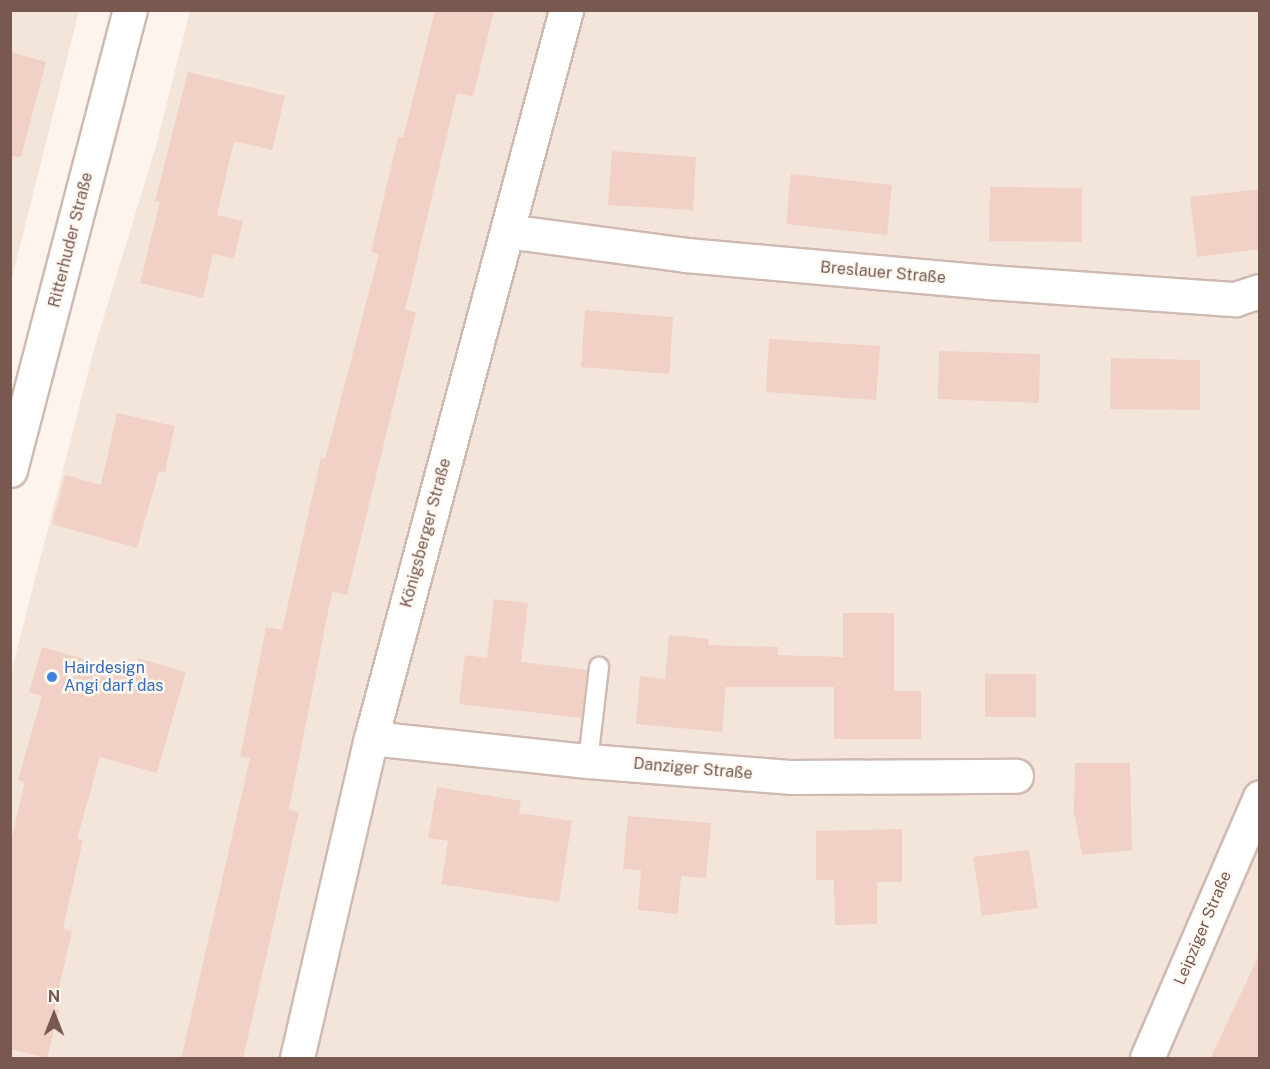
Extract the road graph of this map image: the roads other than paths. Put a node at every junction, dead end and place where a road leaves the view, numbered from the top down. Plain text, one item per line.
1 (130, 10) edge
2 (566, 10) edge
3 (507, 231) junction
4 (1260, 291) edge
5 (10, 470) edge
6 (599, 667) dead end
7 (371, 738) junction
8 (588, 761) junction
9 (1016, 776) dead end
10 (1260, 797) edge
11 (297, 1059) edge
12 (1147, 1059) edge

1 - 5 street, Ritterhuder Straße
2 - 3 street, Königsberger Straße
3 - 4 street, Breslauer Straße
3 - 7 street, Königsberger Straße
6 - 8 lane
7 - 8 street, Danziger Straße
7 - 11 street, Königsberger Straße
8 - 9 street, Danziger Straße
10 - 12 street, Leipziger Straße

